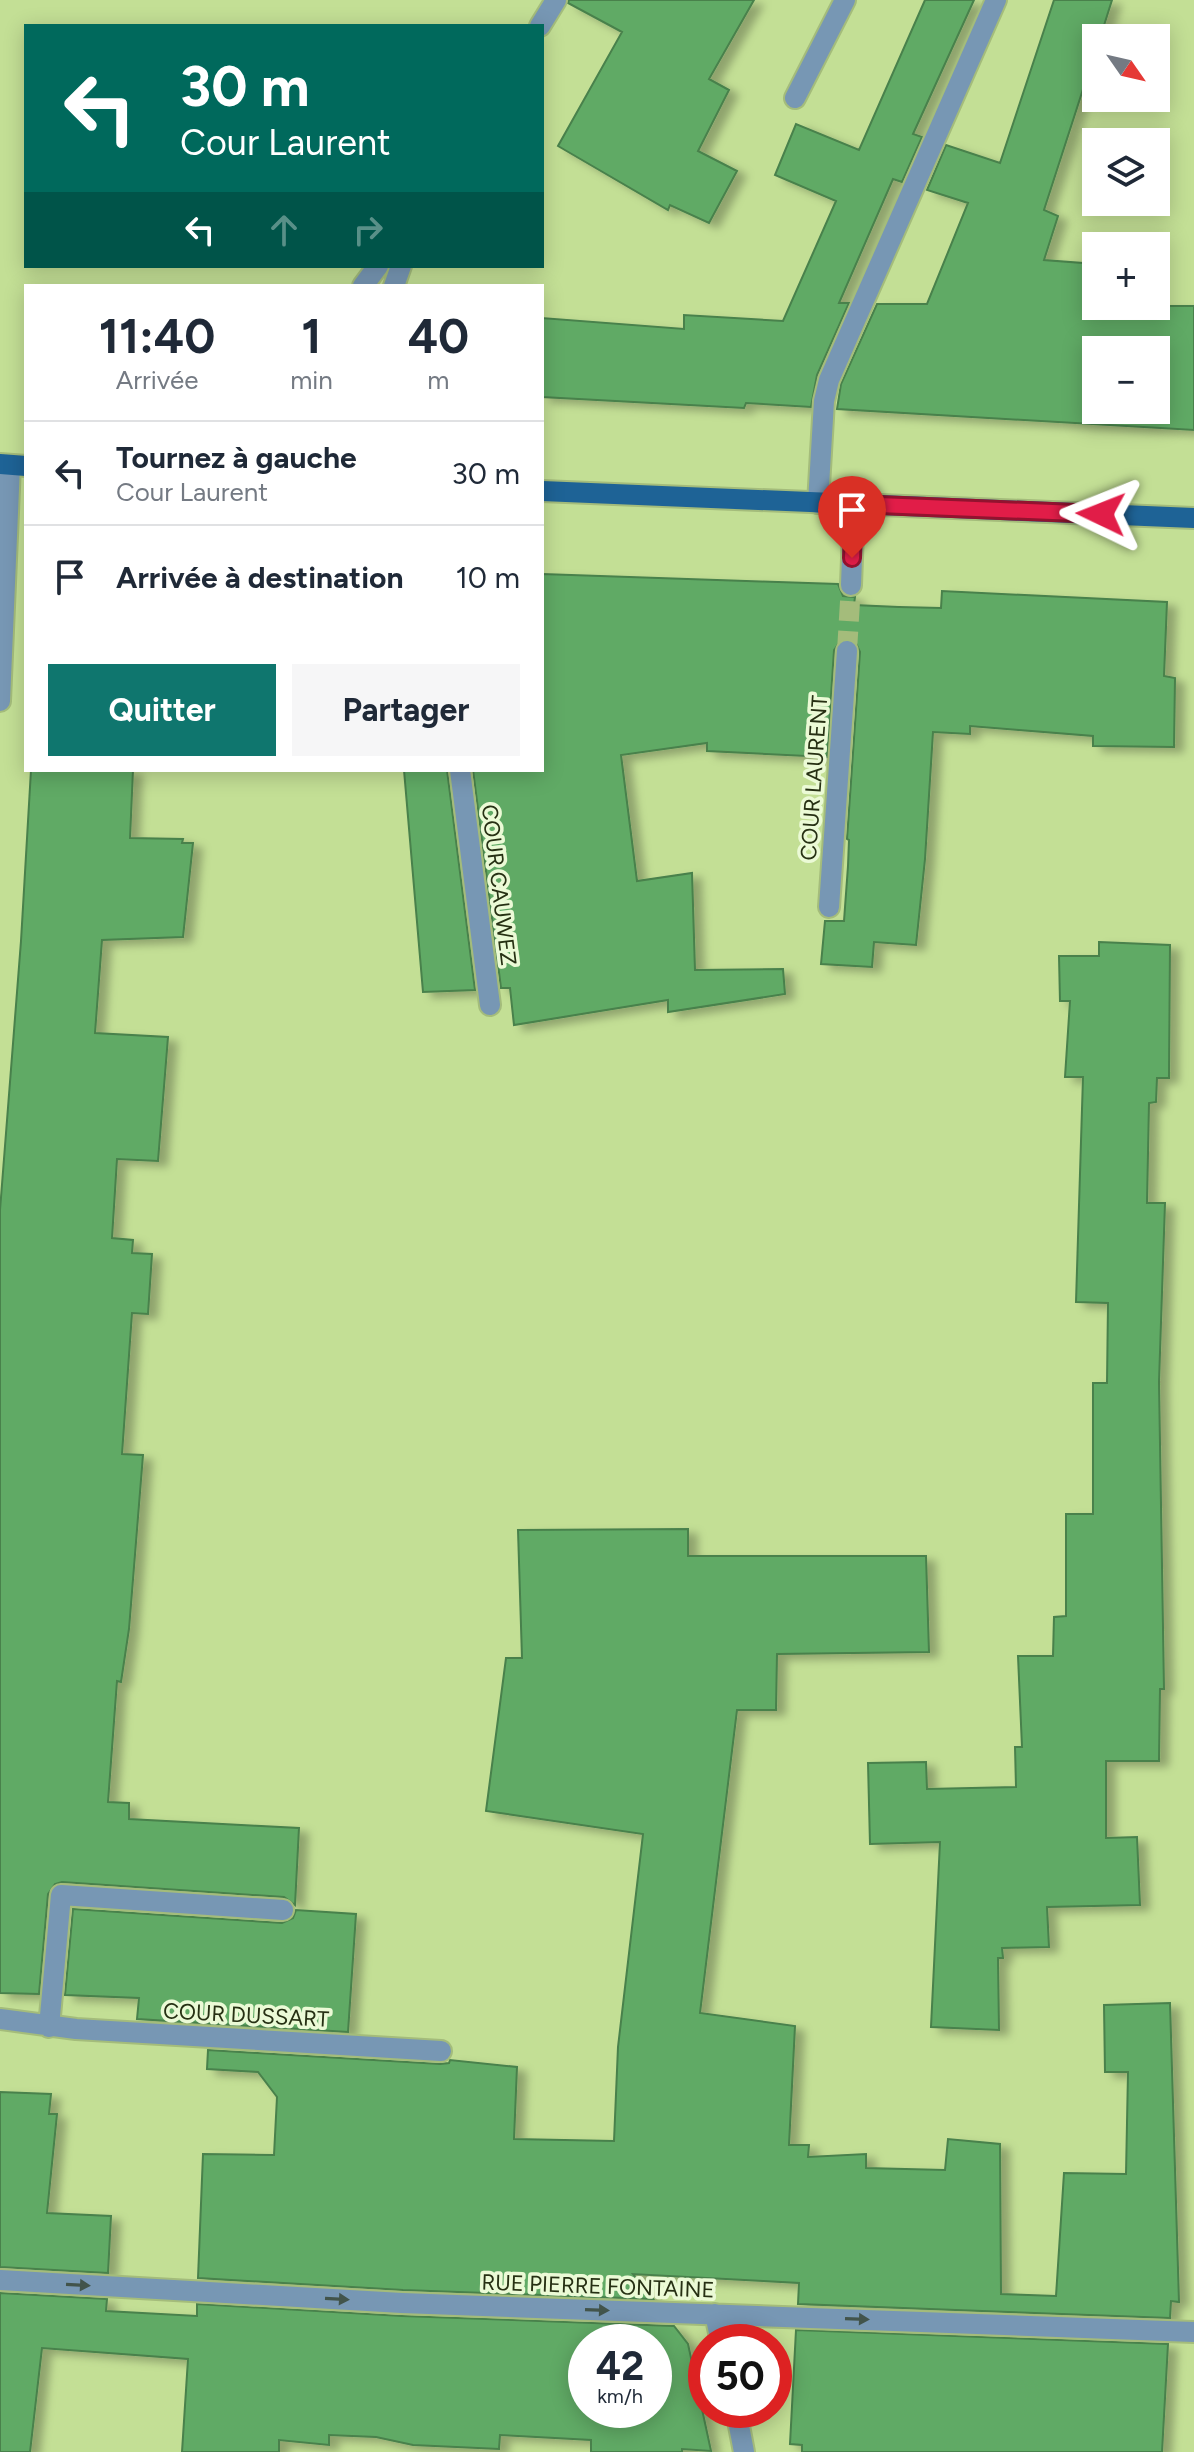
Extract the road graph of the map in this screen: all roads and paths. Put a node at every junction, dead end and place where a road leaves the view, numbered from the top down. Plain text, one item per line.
1 (556, 0) edge
2 (845, 0) edge
3 (996, 0) edge
4 (541, 24) edge
5 (795, 98) dead end
6 (12, 465) edge
7 (544, 491) edge
8 (818, 503) junction
9 (854, 504) junction
10 (1194, 518) edge
11 (851, 585) tunnel mouth
12 (847, 651) tunnel mouth
13 (0, 701) edge
14 (460, 772) edge
15 (829, 907) dead end
16 (490, 1005) dead end
17 (283, 1910) dead end
18 (0, 2019) edge
19 (49, 2027) junction
20 (441, 2051) dead end
21 (0, 2280) edge
22 (715, 2314) junction
23 (717, 2324) edge
24 (1194, 2332) edge
25 (739, 2428) edge
26 (744, 2452) edge

1 - 4 street
2 - 5 street
3 - 8 street
6 - 13 street
7 - 8 main road
8 - 9 main road
9 - 10 main road
9 - 11 street
12 - 15 street, COUR LAURENT
14 - 16 street, COUR CAUWEZ
17 - 19 street
18 - 19 street, COUR DUSSART
19 - 20 street, COUR DUSSART
21 -> 22 street, RUE PIERRE FONTAINE
22 - 23 street
22 -> 24 street, RUE PIERRE FONTAINE
25 - 26 street

